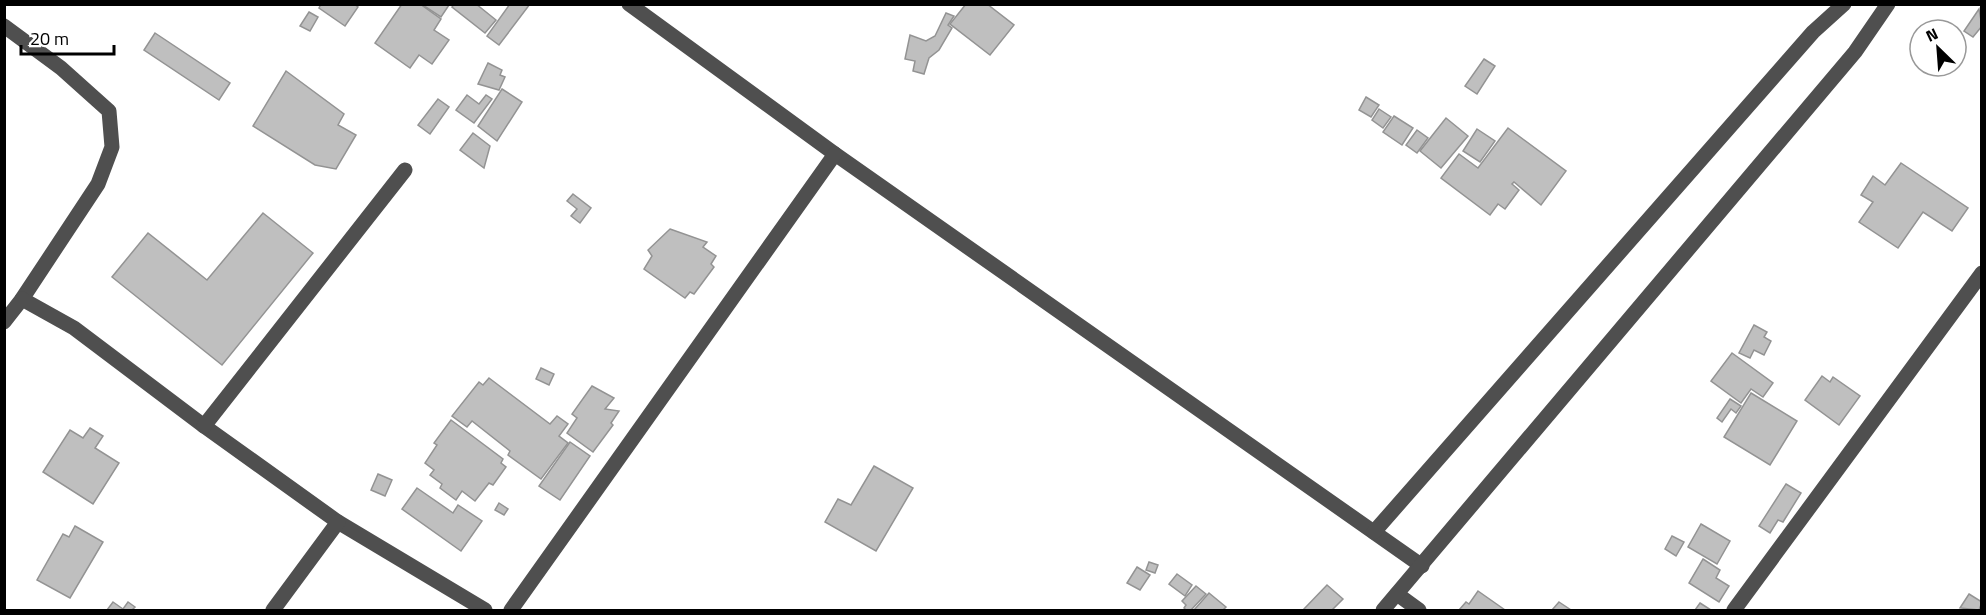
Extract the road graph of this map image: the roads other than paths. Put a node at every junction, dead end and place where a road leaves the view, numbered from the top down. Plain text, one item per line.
1 (629, 4) edge
2 (1844, 4) edge
3 (1888, 4) edge
4 (4, 27) edge
5 (835, 154) junction
6 (405, 170) dead end
7 (1982, 273) edge
8 (21, 299) junction
9 (4, 322) edge
10 (204, 426) junction
11 (338, 522) junction
12 (1374, 532) junction
13 (1422, 566) junction
14 (1397, 594) junction
15 (273, 610) edge
16 (485, 610) edge
17 (511, 610) edge
18 (1383, 610) edge
19 (1419, 610) edge
20 (1734, 610) edge

1 - 5 street
2 - 12 street
3 - 13 street
4 - 8 street
5 - 12 street
5 - 17 street
6 - 10 street
7 - 20 street
8 - 9 street
8 - 10 street
10 - 11 street
11 - 15 street
11 - 16 street
12 - 13 street
13 - 14 street
14 - 18 street
14 - 19 street

